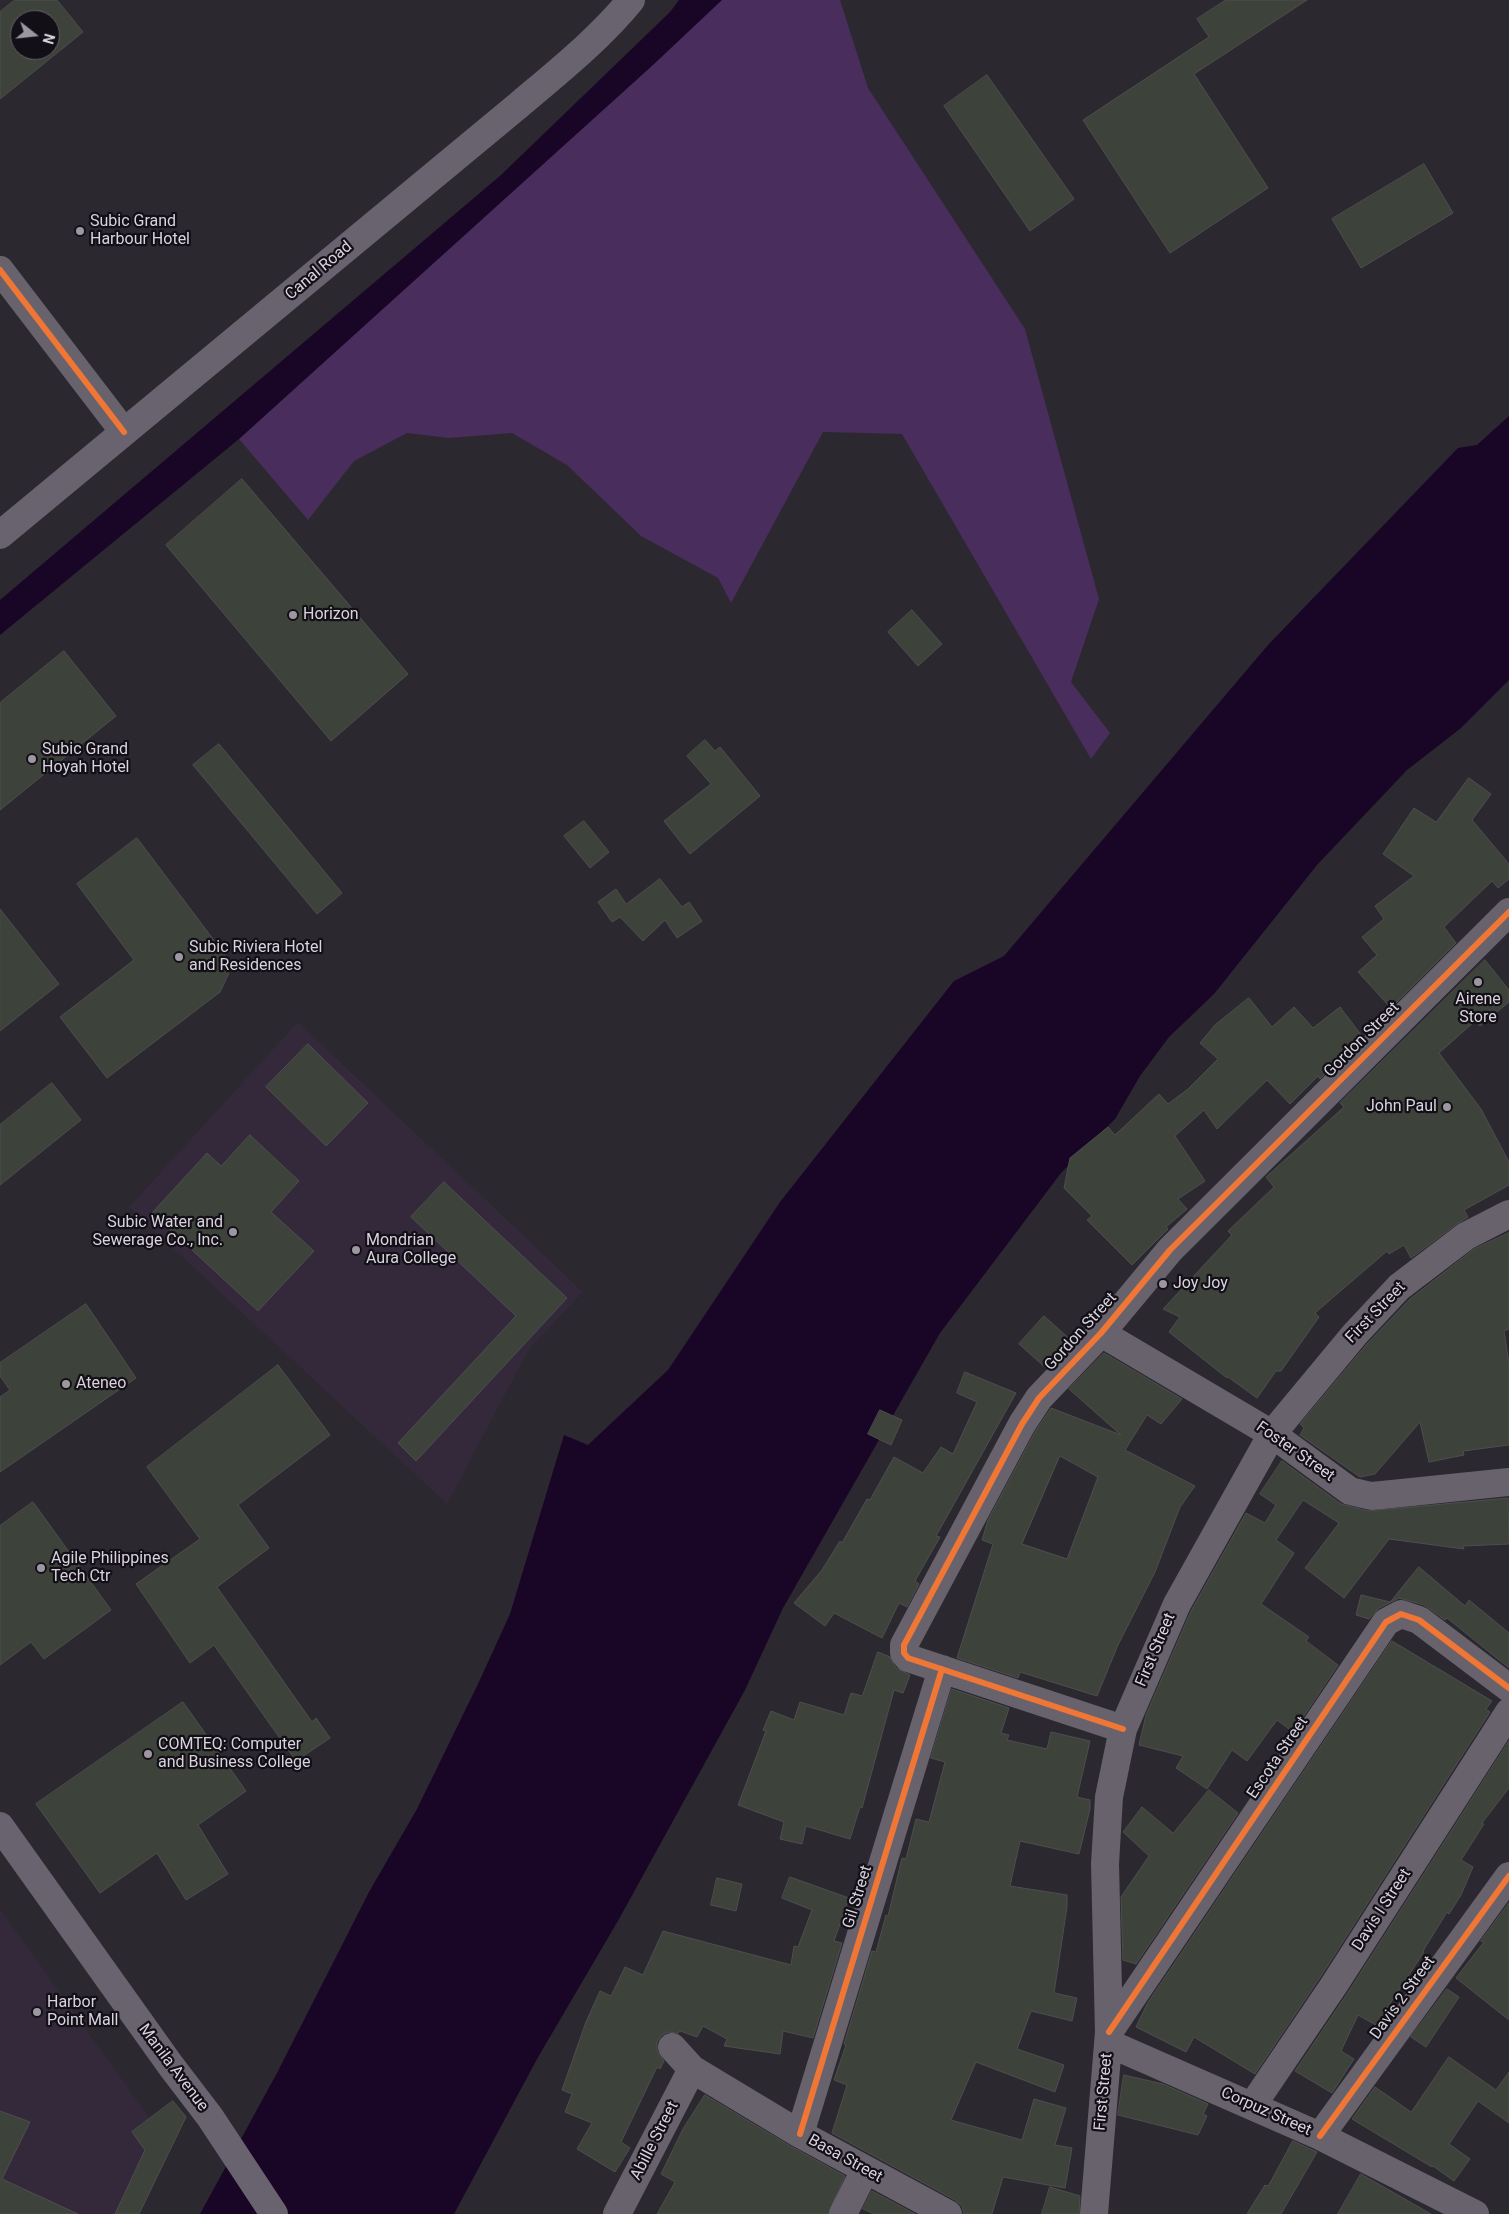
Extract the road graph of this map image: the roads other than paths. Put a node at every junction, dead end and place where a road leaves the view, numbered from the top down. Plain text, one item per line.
1 (632, 0) edge
2 (0, 270) edge
3 (124, 432) junction
4 (0, 535) edge
5 (1503, 923) edge
6 (1509, 1214) edge
7 (1101, 1333) junction
8 (1272, 1434) junction
9 (1509, 1482) edge
10 (942, 1669) junction
11 (1509, 1688) edge
12 (1509, 1712) edge
13 (1123, 1729) junction
14 (0, 1826) edge
15 (1509, 1876) edge
16 (1108, 2038) junction
17 (672, 2047) dead end
18 (692, 2068) junction
19 (1252, 2106) junction
20 (800, 2134) junction
21 (1320, 2136) junction
22 (865, 2170) junction
23 (274, 2214) edge
24 (617, 2214) edge
25 (843, 2214) edge
26 (948, 2214) edge
27 (1094, 2214) edge
28 (1475, 2214) edge

1 - 3 main road, Canal Road
2 - 3 street
3 - 4 main road, Canal Road
5 - 7 street, Gordon Street
6 - 8 street, First Street
7 - 8 street, Foster Street
7 - 10 street, Gordon Street
8 - 9 street, Foster Street
8 - 13 street, First Street
10 - 13 street, Gordon Street
10 - 20 street, Gil Street
11 - 16 street, Escota Street
12 - 19 street, Davis I Street
13 - 16 street, First Street
14 - 23 main road, Manila Avenue
15 - 21 street, Davis 2 Street
16 - 19 street, Corpuz Street
16 - 27 street, First Street
17 - 18 street, Basa Street
18 - 20 street, Basa Street
18 - 24 street, Abille Street
19 - 21 street, Corpuz Street
20 - 22 street, Basa Street
21 - 28 street, Corpuz Street
22 - 25 street
22 - 26 street, Basa Street

